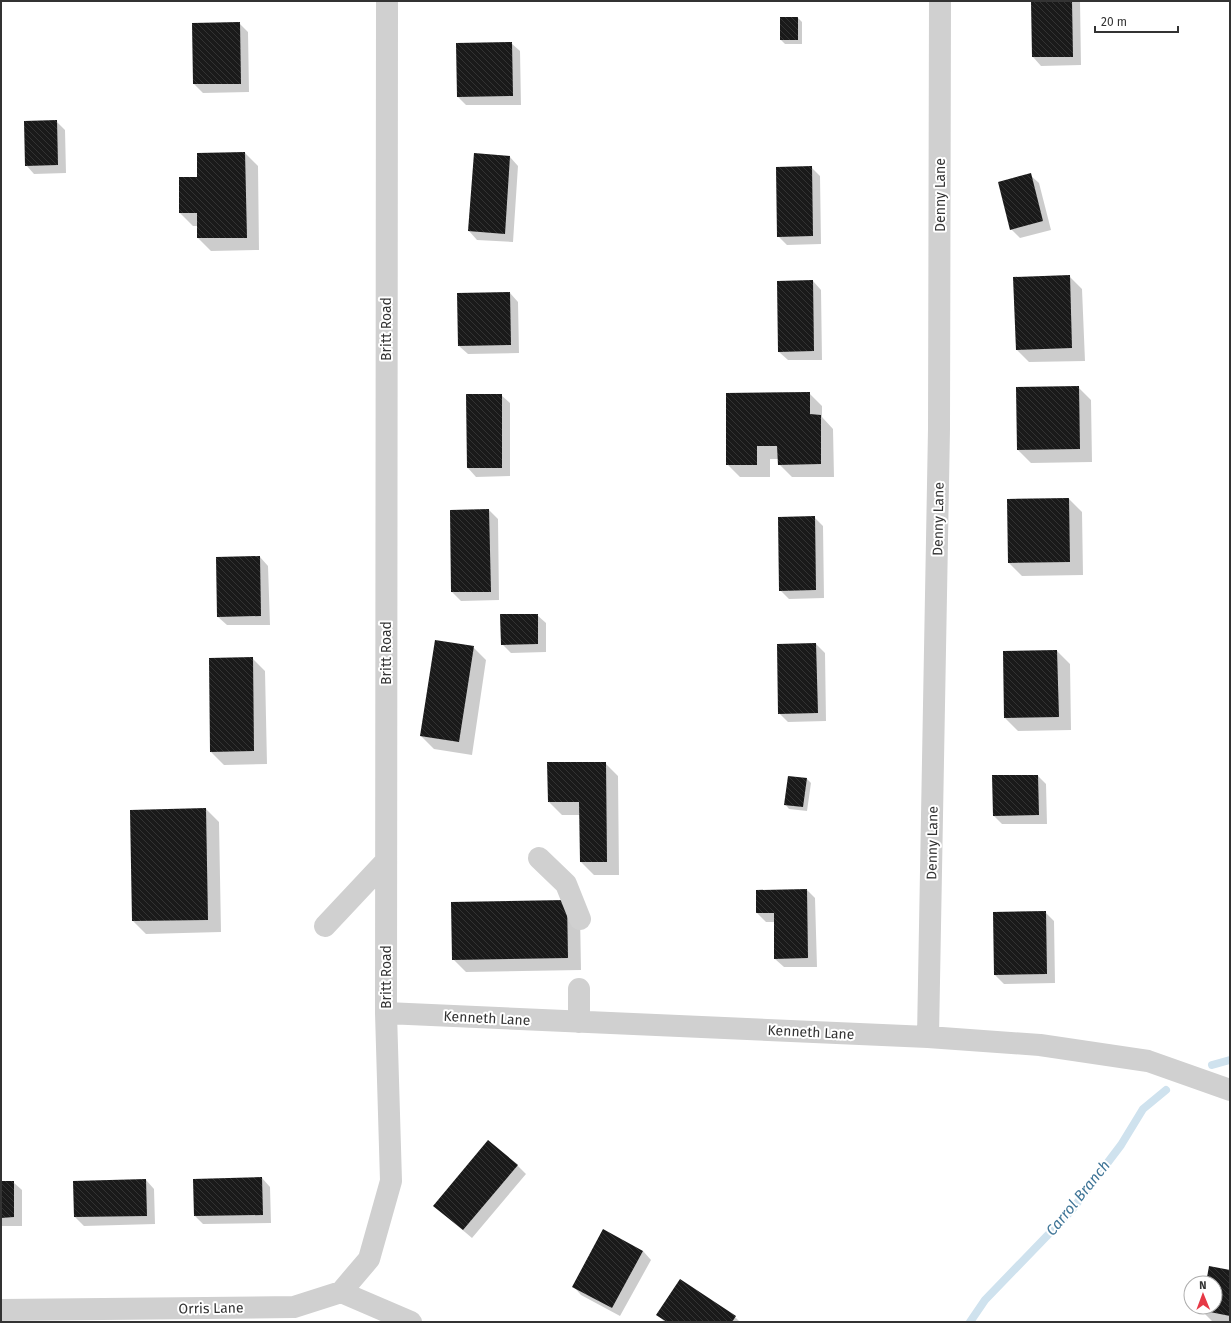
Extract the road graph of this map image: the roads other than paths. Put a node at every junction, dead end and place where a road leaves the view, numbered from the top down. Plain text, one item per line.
1 (387, 1) edge
2 (940, 1) edge
3 (539, 858) dead end
4 (386, 861) junction
5 (580, 919) dead end
6 (325, 926) dead end
7 (579, 989) dead end
8 (386, 1013) junction
9 (579, 1022) junction
10 (928, 1037) junction
11 (1230, 1090) edge
12 (341, 1292) junction
13 (1, 1310) edge
14 (114, 1316) edge
15 (411, 1322) edge

1 - 4 street, Britt Road
2 - 10 street, Denny Lane
3 - 5 street
4 - 6 street
4 - 8 street, Britt Road
7 - 9 street
8 - 9 street, Kenneth Lane
8 - 12 street, Britt Road
9 - 10 street, Kenneth Lane
10 - 11 street, Kenneth Lane
12 - 14 street, Orris Lane
12 - 15 street
13 - 14 street, Orris Lane

